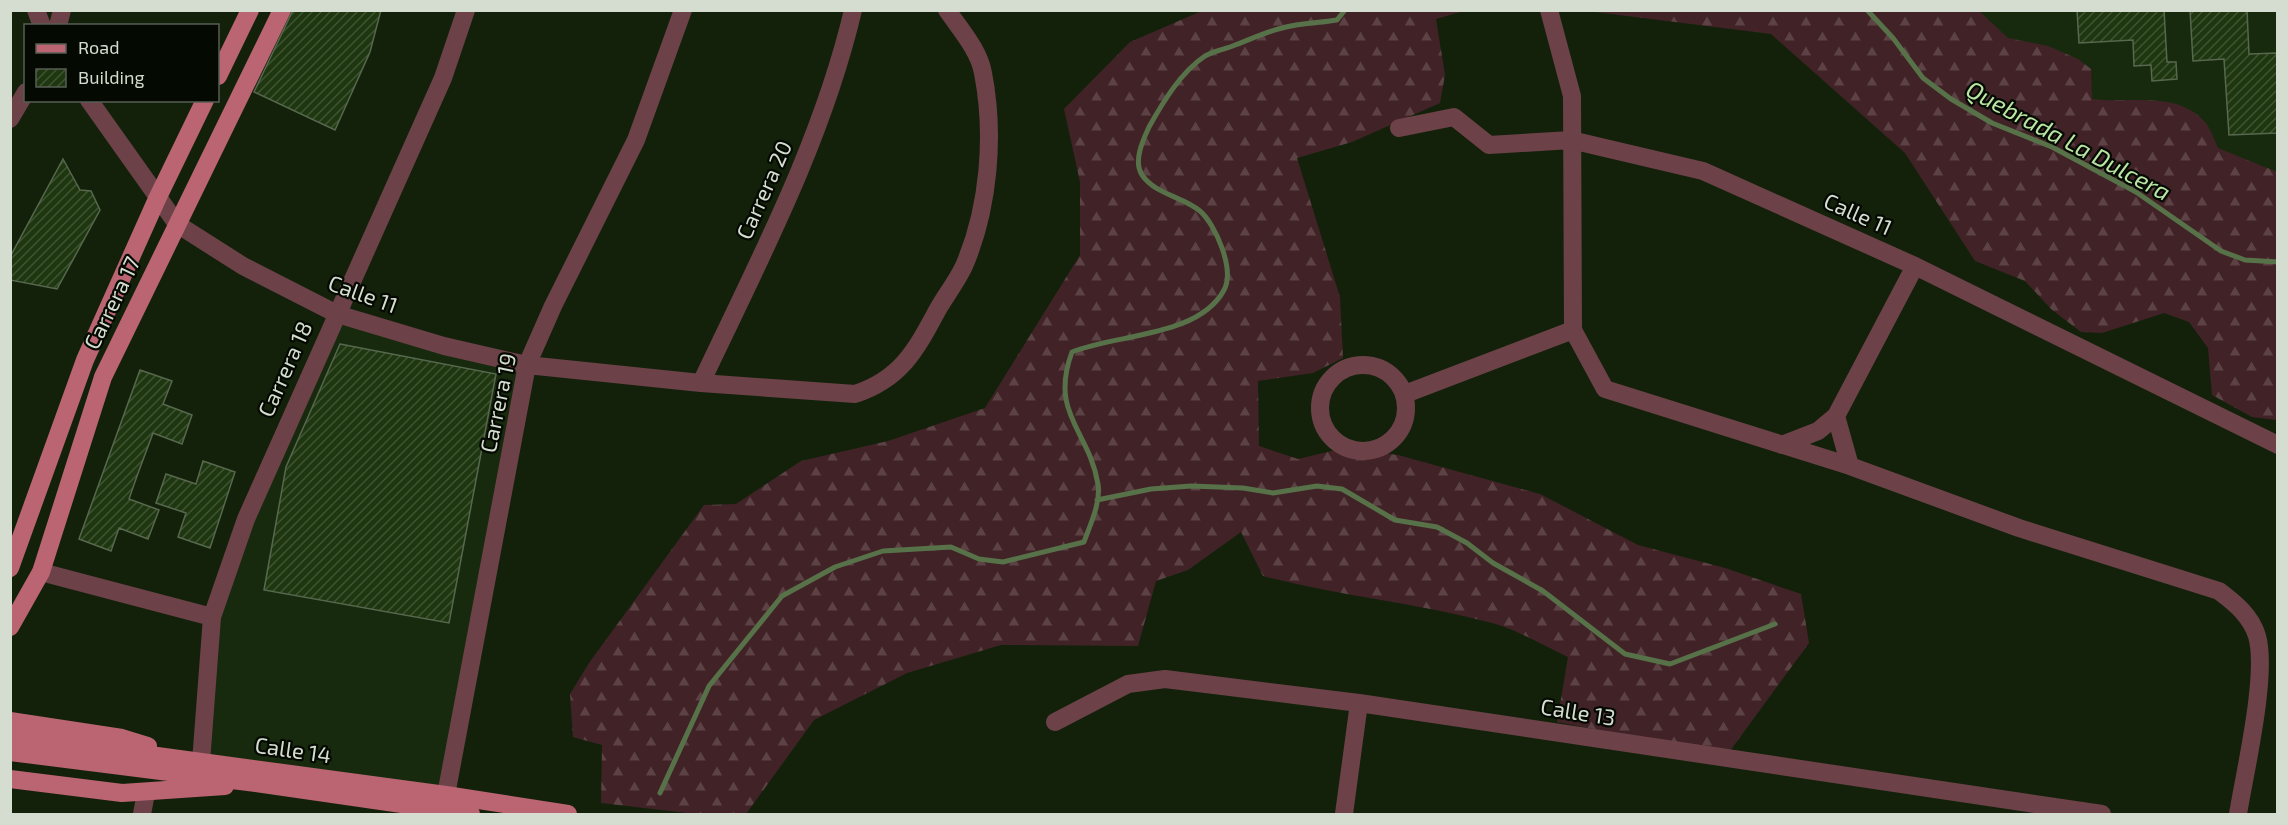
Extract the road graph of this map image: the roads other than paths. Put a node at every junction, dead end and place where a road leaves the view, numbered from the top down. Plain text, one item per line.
1 (250, 10) edge
2 (282, 10) edge
3 (466, 10) edge
4 (683, 10) edge
5 (853, 10) edge
6 (947, 10) edge
7 (1549, 10) edge
8 (219, 74) edge
9 (24, 95) edge
10 (90, 102) edge
11 (204, 102) edge
12 (10, 119) edge
13 (1399, 128) dead end
14 (1571, 140) junction
15 (157, 200) junction
16 (177, 224) junction
17 (1915, 266) junction
18 (337, 314) junction
19 (1573, 330) junction
20 (527, 365) junction
21 (701, 383) junction
22 (1405, 394) junction
23 (1836, 416) junction
24 (1782, 445) junction
25 (2277, 446) edge
26 (1850, 466) junction
27 (11, 566) edge
28 (41, 572) junction
29 (212, 617) junction
30 (10, 627) edge
31 (1359, 703) junction
32 (10, 721) edge
33 (1055, 722) dead end
34 (10, 736) edge
35 (10, 752) edge
36 (201, 762) junction
37 (160, 764) junction
38 (10, 779) edge
39 (256, 783) junction
40 (146, 794) junction
41 (446, 795) junction
42 (142, 814) edge
43 (471, 814) edge
44 (568, 814) edge
45 (1344, 814) edge
46 (2102, 814) edge
47 (2238, 814) edge

1 - 8 main road
2 - 16 main road, Carrera 17
3 - 18 street, Carrera 18
4 - 20 street, Carrera 19
5 - 21 street, Carrera 20
6 - 21 street, Calle 11
7 - 14 street
9 - 12 street
10 - 15 street, Calle 11
11 - 15 main road, Carrera 17
13 - 14 street, Calle 11
14 - 17 street, Calle 11
14 - 19 street
15 - 16 street, Calle 11
15 - 27 main road, Carrera 17
16 - 18 street, Calle 11
16 - 28 main road, Carrera 17
17 - 23 street
17 - 25 street, Calle 11
18 - 20 street, Calle 11
18 - 29 street, Carrera 18
19 - 22 street
19 - 24 street
20 - 21 street, Calle 11
20 - 41 street, Carrera 19
22 - 22 street
23 - 24 street
23 - 26 street
24 - 26 street
26 - 47 street
28 - 29 street
28 - 30 main road, Carrera 17
29 - 36 street, Carrera 18
31 - 33 street, Calle 13
31 - 45 street
31 - 46 street, Calle 13
32 - 36 main road
34 - 37 main road, Calle 14
35 - 37 main road, Calle 14
36 - 37 main road, Calle 14
36 - 41 main road, Calle 14
37 - 39 main road, Calle 14
38 - 40 main road
39 - 40 main road
39 - 43 main road, Calle 14
40 - 42 street
41 - 44 main road, Calle 14

